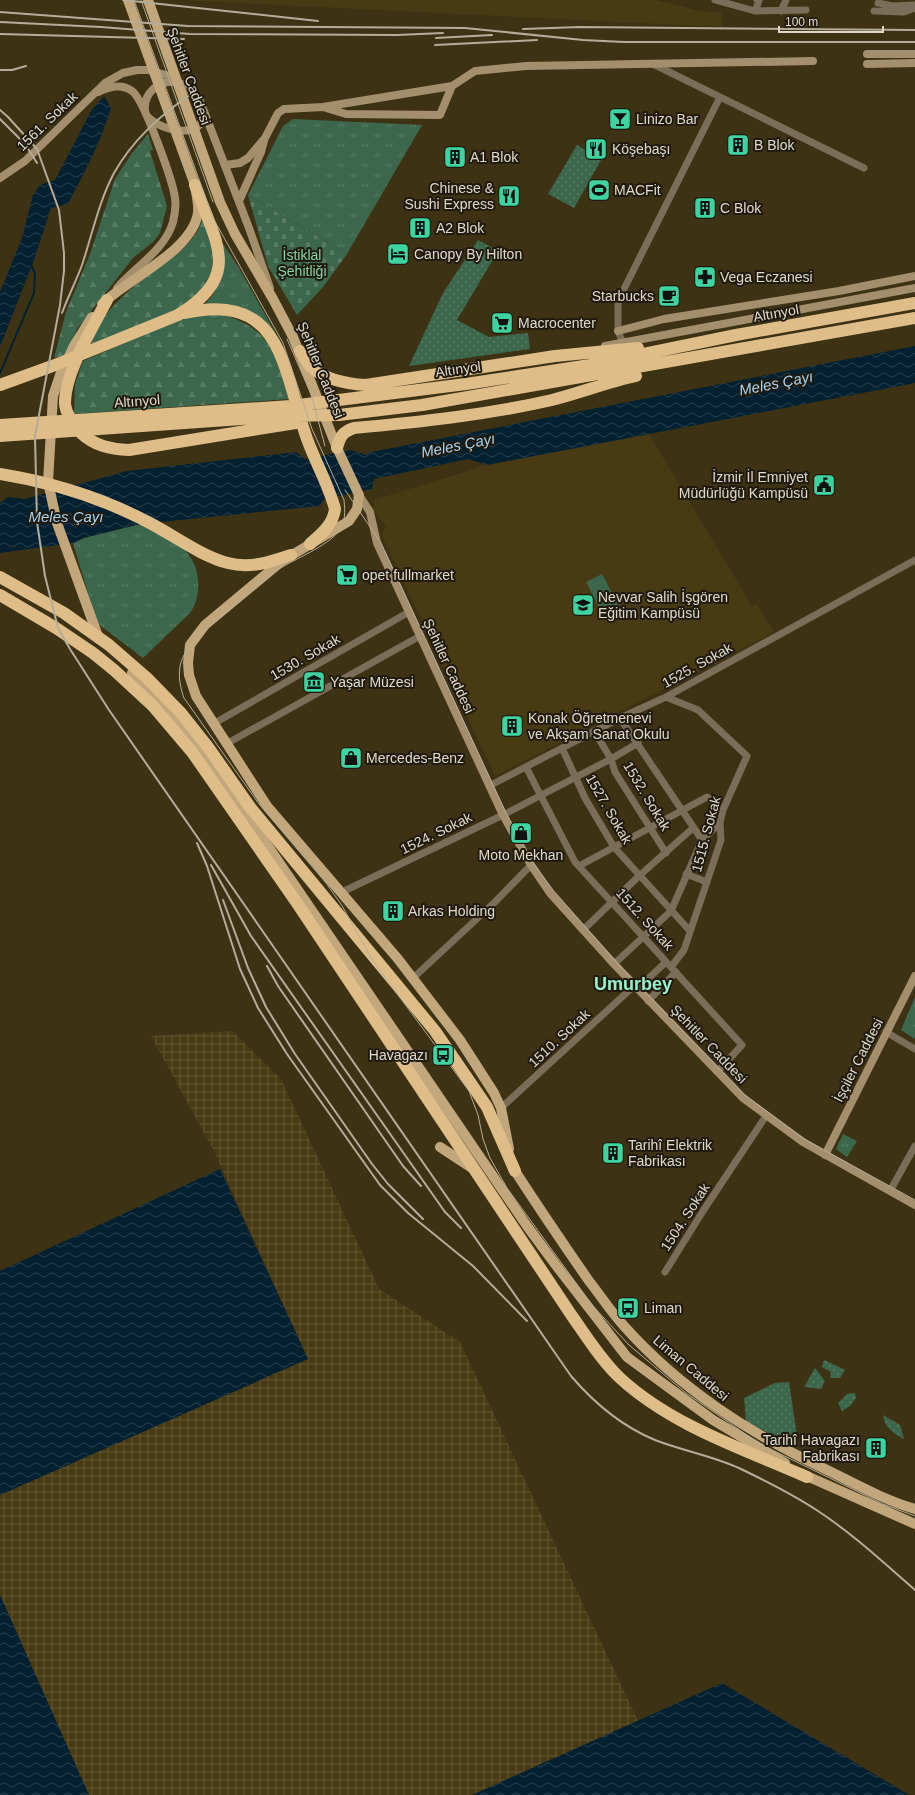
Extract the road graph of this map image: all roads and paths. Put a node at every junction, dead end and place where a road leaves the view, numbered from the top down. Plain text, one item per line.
1 (128, 0) edge
2 (148, 0) edge
3 (715, 0) edge
4 (757, 0) edge
5 (786, 0) edge
6 (878, 3) dead end
7 (915, 5) edge
8 (915, 8) edge
9 (806, 10) dead end
10 (756, 11) junction
11 (781, 11) junction
12 (874, 11) dead end
13 (868, 54) dead end
14 (915, 54) edge
15 (813, 61) dead end
16 (915, 63) edge
17 (654, 64) junction
18 (867, 64) dead end
19 (179, 83) junction
20 (452, 86) junction
21 (92, 95) junction
22 (720, 97) junction
23 (323, 107) junction
24 (203, 108) junction
25 (146, 114) junction
26 (265, 138) junction
27 (225, 165) junction
28 (864, 168) dead end
29 (0, 178) edge
30 (194, 186) junction
31 (239, 201) junction
32 (915, 276) edge
33 (915, 288) edge
34 (273, 299) junction
35 (107, 300) junction
36 (915, 304) edge
37 (178, 315) junction
38 (915, 318) edge
39 (618, 330) junction
40 (703, 342) junction
41 (623, 343) junction
42 (300, 351) junction
43 (555, 356) junction
44 (682, 361) junction
45 (0, 385) edge
46 (339, 415) junction
47 (0, 425) edge
48 (0, 436) edge
49 (337, 448) junction
50 (0, 474) edge
51 (359, 494) junction
52 (310, 544) junction
53 (291, 555) junction
54 (915, 560) edge
55 (0, 577) edge
56 (0, 595) edge
57 (409, 612) junction
58 (420, 636) junction
59 (666, 697) junction
60 (620, 718) junction
61 (213, 724) junction
62 (594, 731) junction
63 (638, 743) junction
64 (226, 744) junction
65 (562, 748) junction
66 (611, 760) junction
67 (526, 767) junction
68 (576, 778) junction
69 (489, 786) junction
70 (540, 796) junction
71 (723, 810) junction
72 (683, 812) junction
73 (503, 815) junction
74 (720, 823) junction
75 (650, 828) junction
76 (693, 828) junction
77 (702, 840) junction
78 (614, 847) junction
79 (666, 853) junction
80 (531, 865) junction
81 (579, 866) junction
82 (686, 874) junction
83 (639, 876) junction
84 (707, 882) junction
85 (342, 892) junction
86 (613, 903) junction
87 (671, 911) junction
88 (583, 930) junction
89 (690, 932) junction
90 (644, 937) junction
91 (614, 964) junction
92 (671, 967) junction
93 (915, 976) edge
94 (412, 979) junction
95 (636, 988) junction
96 (648, 1001) junction
97 (886, 1032) junction
98 (915, 1049) edge
99 (716, 1072) junction
100 (501, 1108) junction
101 (766, 1116) junction
102 (915, 1146) edge
103 (440, 1147) dead end
104 (825, 1155) junction
105 (515, 1171) junction
106 (500, 1187) junction
107 (890, 1191) junction
108 (915, 1205) edge
109 (665, 1272) dead end
110 (808, 1477) junction
111 (915, 1509) edge
112 (915, 1524) edge

1 - 30 main road
2 - 34 main road, Şehitler Caddesi
3 - 10 street
4 - 10 street
5 - 11 street
6 - 7 street
8 - 12 street
9 - 11 street
10 - 11 street
13 - 14 street
15 - 17 street
16 - 18 street
17 - 20 street
17 - 22 street
19 - 21 street, 1561. Sokak
19 - 24 street
19 - 25 street
20 - 23 street
20 - 23 street
21 - 25 street
21 - 29 street, 1561. Sokak
22 - 28 street
22 - 39 street
23 - 26 street
24 - 25 street
24 - 27 street
25 - 35 street
26 - 27 street
26 - 31 street
27 - 31 street
30 - 35 main road
30 - 37 highway
31 - 34 street
32 - 39 street
33 - 41 street
34 - 42 main road, Şehitler Caddesi
35 - 46 highway
35 - 106 main road
36 - 40 highway, Altınyol
37 - 45 highway
37 - 52 highway
38 - 44 highway, Altınyol
39 - 41 street
40 - 43 highway
40 - 47 highway, Altınyol
41 - 43 street
42 - 43 highway
42 - 49 main road, Şehitler Caddesi
44 - 46 highway, Altınyol
44 - 49 highway
46 - 48 highway, Altınyol
49 - 51 main road, Şehitler Caddesi
50 - 53 highway
51 - 52 main road, Liman Caddesi
51 - 57 street, Şehitler Caddesi
52 - 53 main road, Liman Caddesi
53 - 61 main road, Liman Caddesi
54 - 59 street, 1525. Sokak
55 - 105 highway
56 - 110 highway
57 - 58 street, Şehitler Caddesi
57 - 61 street, 1530. Sokak
58 - 64 street
58 - 69 street, Şehitler Caddesi
59 - 60 street, 1525. Sokak
59 - 71 street, 1515. Sokak
60 - 62 street, 1525. Sokak
60 - 63 street
61 - 64 main road, Liman Caddesi
62 - 65 street, 1525. Sokak
62 - 66 street, 1532. Sokak
63 - 66 street, 1524. Sokak
63 - 72 street
64 - 85 main road, Liman Caddesi
65 - 67 street, 1525. Sokak
65 - 68 street, 1527. Sokak
66 - 68 street, 1524. Sokak
66 - 75 street, 1532. Sokak
67 - 69 street, 1525. Sokak
67 - 70 street, 1512. Sokak
68 - 70 street, 1524. Sokak
68 - 78 street, 1527. Sokak
69 - 73 street, Şehitler Caddesi
70 - 73 street, 1524. Sokak
70 - 81 street, 1512. Sokak
71 - 72 street
71 - 74 street, 1515. Sokak
72 - 75 street
72 - 76 street
73 - 80 street, Şehitler Caddesi
73 - 85 street, 1524. Sokak
74 - 77 street
74 - 84 street, 1515. Sokak
75 - 78 street
75 - 79 street, 1532. Sokak
76 - 77 street
76 - 79 street
77 - 82 street
78 - 81 street
78 - 83 street, 1527. Sokak
79 - 83 street
80 - 88 street, Şehitler Caddesi
80 - 94 street
81 - 86 street, 1512. Sokak
82 - 84 street
82 - 87 street
83 - 86 street
83 - 87 street, 1527. Sokak
84 - 89 street, 1515. Sokak
85 - 94 main road, Liman Caddesi
86 - 88 street
86 - 90 street, 1512. Sokak
87 - 89 street, 1527. Sokak
87 - 90 street
88 - 91 street, Şehitler Caddesi
89 - 92 street, 1515. Sokak
90 - 91 street
90 - 92 street, 1512. Sokak
91 - 95 street, Şehitler Caddesi
92 - 95 street, 1510. Sokak
92 - 96 street, 1515. Sokak
92 - 99 street, 1512. Sokak
93 - 97 street, İşçiler Caddesi
94 - 100 main road, Liman Caddesi
95 - 96 street, Şehitler Caddesi
95 - 100 street, 1510. Sokak
96 - 99 street, Şehitler Caddesi
97 - 98 street
97 - 104 street, İşçiler Caddesi
99 - 101 street, Şehitler Caddesi
100 - 105 main road, Liman Caddesi
101 - 104 street, Şehitler Caddesi
101 - 109 street, 1504. Sokak
102 - 107 street
103 - 106 main road
104 - 107 street, Şehitler Caddesi
105 - 111 main road, Liman Caddesi
106 - 110 main road
107 - 108 street, Şehitler Caddesi
110 - 112 main road

